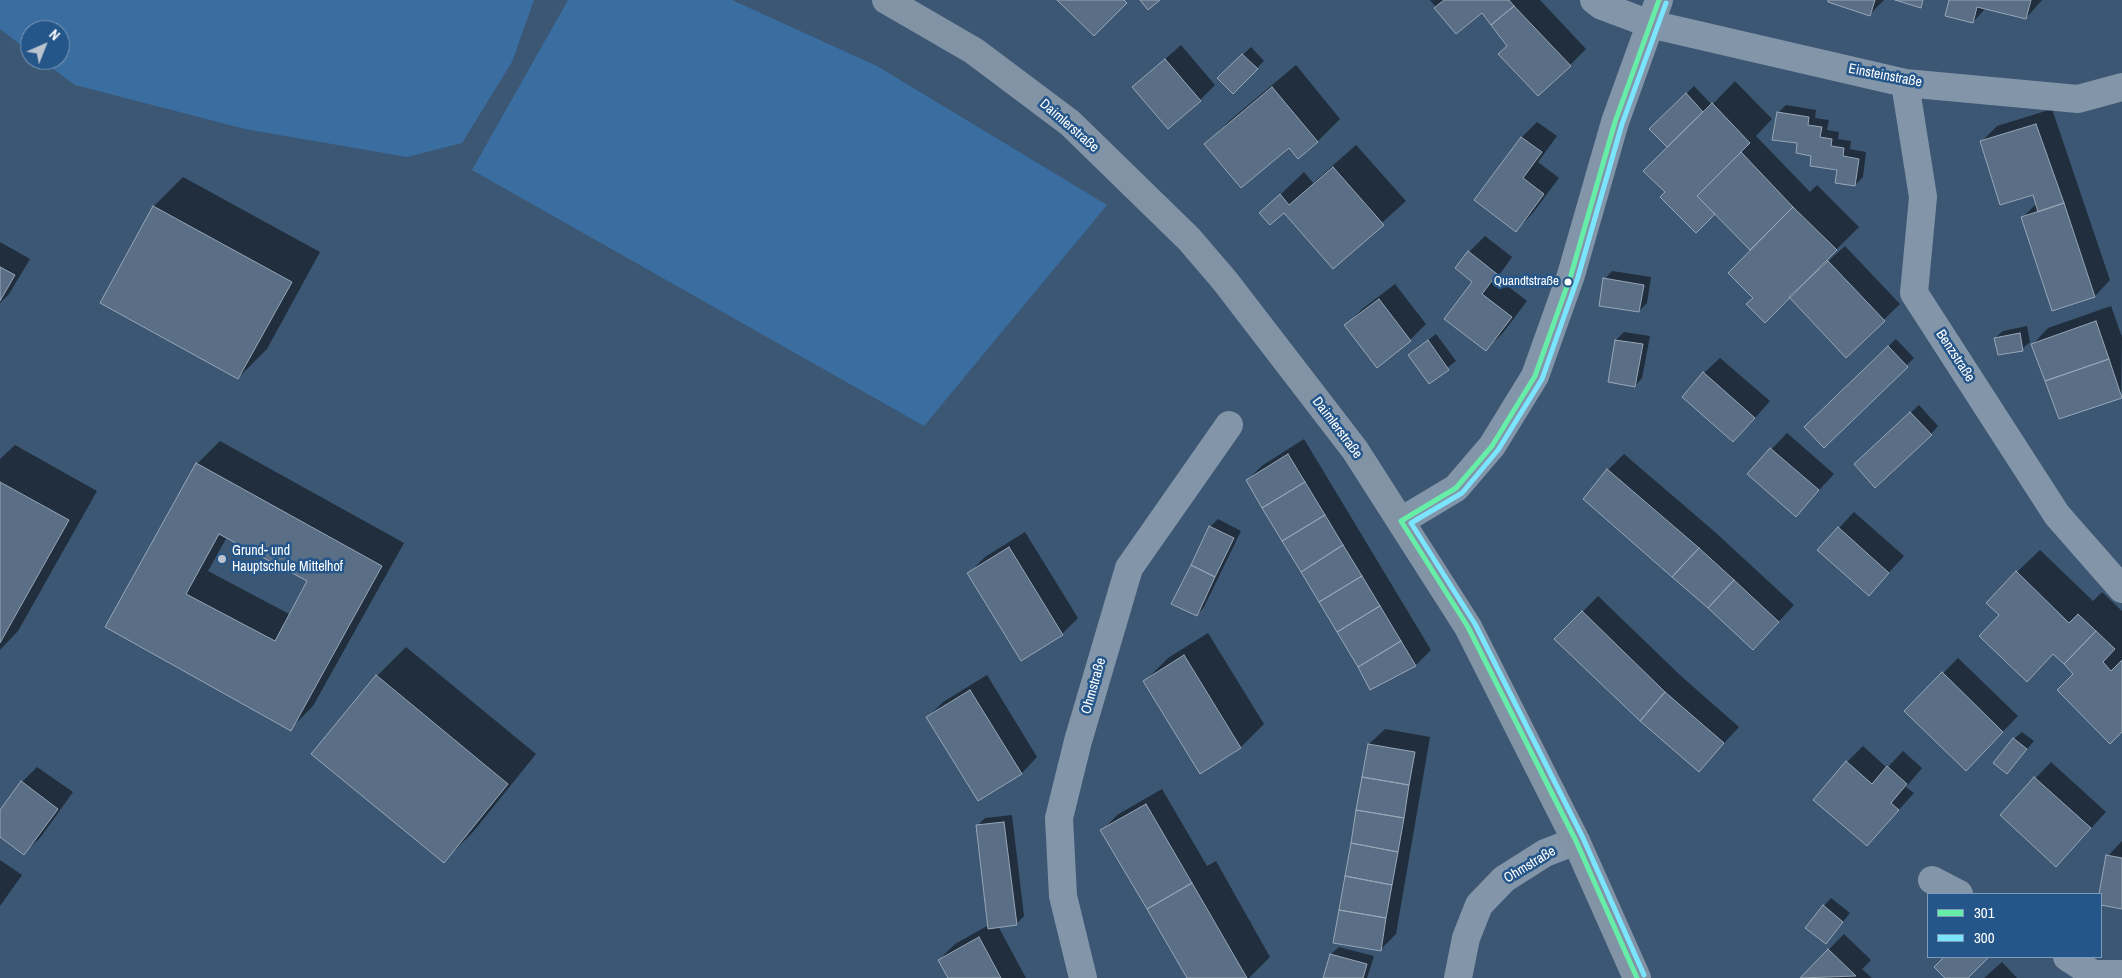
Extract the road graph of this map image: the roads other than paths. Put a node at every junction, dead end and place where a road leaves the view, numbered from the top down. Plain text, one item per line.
1 (886, 0) edge
2 (1594, 0) edge
3 (1654, 12) edge
4 (1905, 82) junction
5 (2122, 87) edge
6 (1229, 425) dead end
7 (1402, 522) junction
8 (2122, 589) edge
9 (1576, 841) junction
10 (1932, 880) dead end
11 (1957, 893) edge
12 (2069, 958) edge
13 (2122, 974) edge
14 (1082, 978) edge
15 (1458, 978) edge
16 (1637, 978) edge

1 - 7 main road, Daimlerstraße
2 - 3 street, Einsteinstraße
3 - 4 street, Einsteinstraße
3 - 7 street
4 - 5 street, Einsteinstraße
4 - 8 street, Benzstraße
6 - 14 street, Ohmstraße
7 - 9 main road, Daimlerstraße
9 - 15 street, Ohmstraße
9 - 16 main road, Daimlerstraße
10 - 11 street
12 - 13 street

